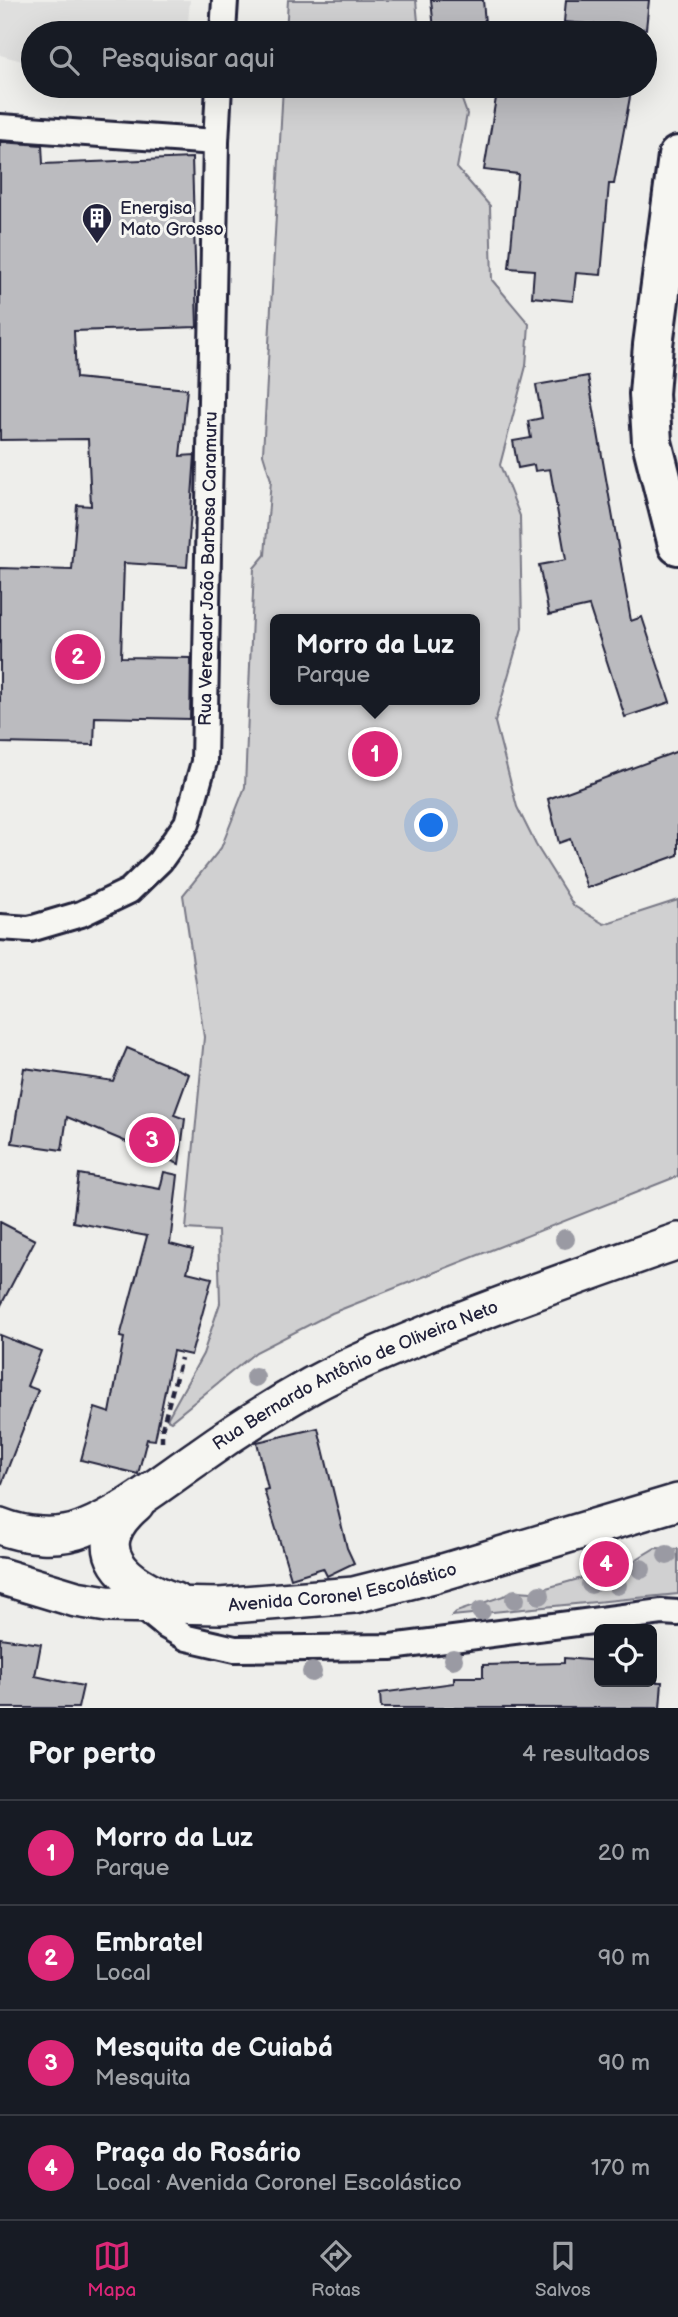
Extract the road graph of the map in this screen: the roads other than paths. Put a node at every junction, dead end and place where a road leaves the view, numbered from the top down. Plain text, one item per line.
1 (225, 0) edge
2 (224, 21) edge
3 (218, 98) edge
4 (0, 127) edge
5 (216, 142) junction
6 (678, 156) edge
7 (678, 545) edge
8 (0, 927) edge
9 (678, 1241) edge
10 (165, 1480) junction
11 (678, 1502) edge
12 (0, 1526) edge
13 (49, 1535) junction
14 (0, 1576) edge
15 (40, 1588) junction
16 (140, 1605) junction
17 (190, 1606) junction
18 (678, 1612) edge

1 - 2 street
3 - 5 street, Rua Vereador João Barbosa Caramuru
4 - 5 street
5 - 8 street, Rua Vereador João Barbosa Caramuru
6 - 7 main road
9 - 10 main road, Rua Bernardo Antônio de Oliveira Neto
10 - 13 main road, Rua Bernardo Antônio de Oliveira Neto
10 - 17 main road
11 - 17 main road, Avenida Coronel Escolástico
12 - 13 main road
13 - 15 main road
14 - 15 main road, Avenida Coronel Escolástico
15 - 16 main road, Avenida Coronel Escolástico
16 - 17 main road, Avenida Coronel Escolástico
16 - 18 street

